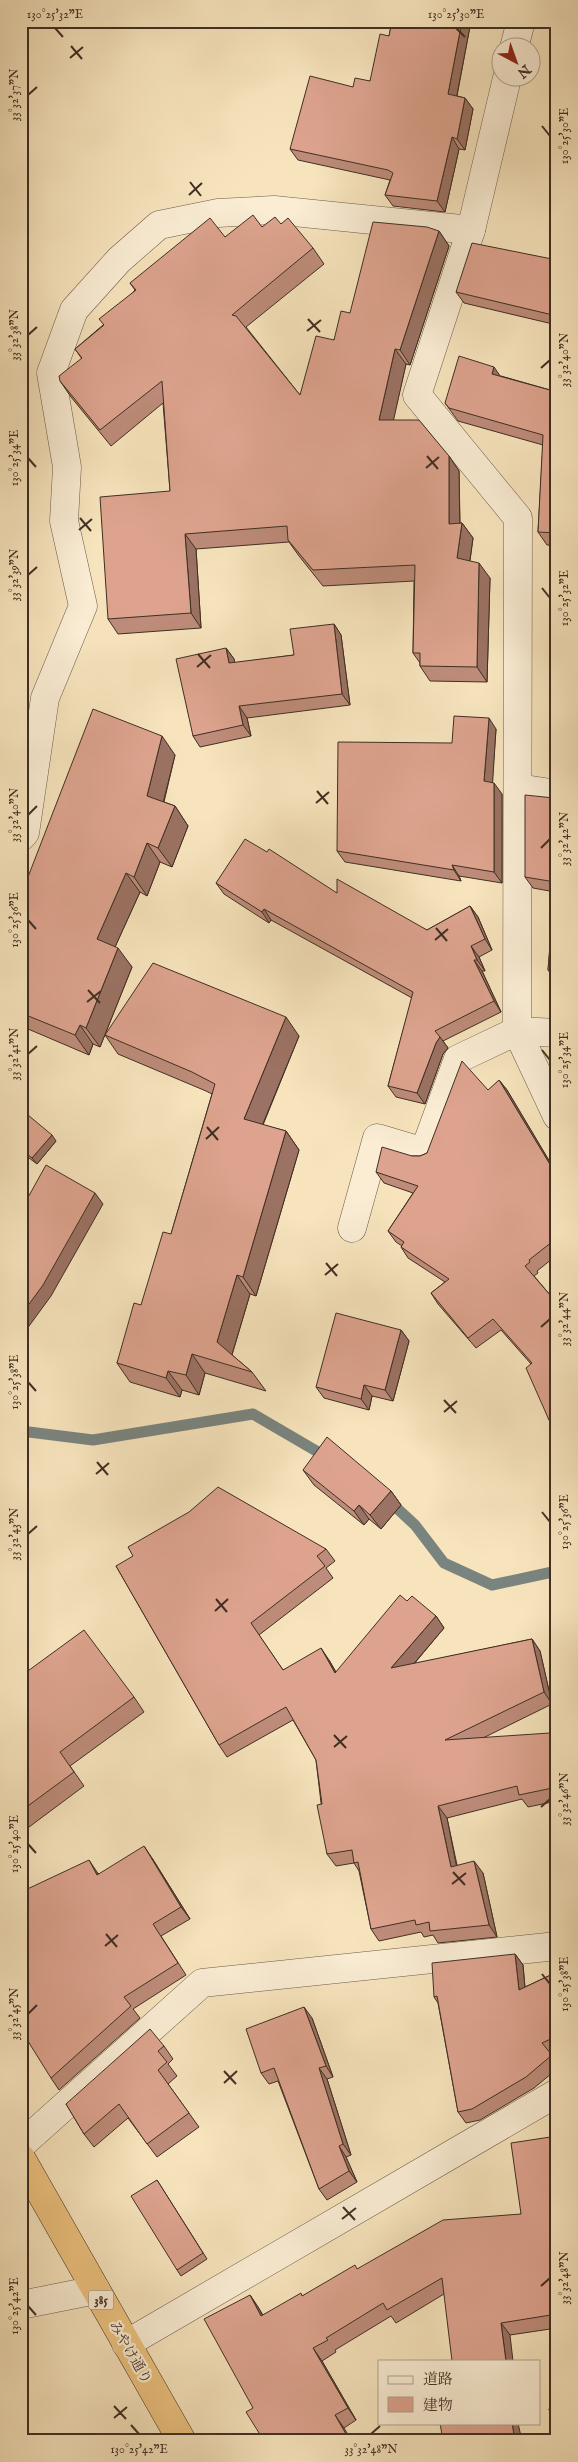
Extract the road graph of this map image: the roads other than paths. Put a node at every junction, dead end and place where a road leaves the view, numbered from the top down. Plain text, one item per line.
1 (521, 21) edge
2 (517, 38) edge
3 (505, 88) edge
4 (471, 230) junction
5 (518, 788) junction
6 (557, 794) edge
7 (21, 837) edge
8 (517, 1031) junction
9 (557, 1033) edge
10 (557, 1116) edge
11 (352, 1228) dead end
12 (557, 1946) edge
13 (557, 2093) edge
14 (21, 2145) edge
15 (21, 2158) edge
16 (96, 2290) junction
17 (21, 2305) edge
18 (126, 2344) junction
19 (182, 2441) edge

1 - 2 street
3 - 4 street
4 - 5 street
4 - 7 street
5 - 6 street
5 - 8 street
8 - 9 street
8 - 10 street
8 - 11 street
12 - 14 street
13 - 18 street
15 - 16 highway, みやけ通り / 385
16 - 17 street
16 - 18 highway, みやけ通り / 385
18 - 19 highway, みやけ通り / 385

